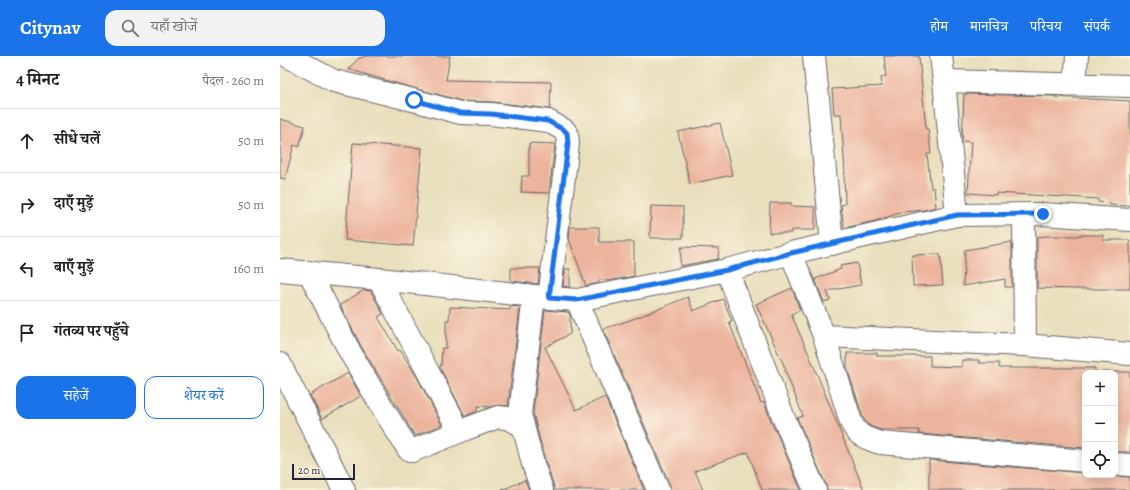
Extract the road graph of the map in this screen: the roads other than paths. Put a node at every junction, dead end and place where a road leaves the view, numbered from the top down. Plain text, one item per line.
1 (287, 56) edge
2 (814, 56) edge
3 (940, 56) edge
4 (1077, 56) edge
5 (944, 81) junction
6 (1075, 84) junction
7 (1130, 86) edge
8 (957, 215) junction
9 (1024, 215) junction
10 (1130, 220) edge
11 (832, 244) junction
12 (791, 253) junction
13 (280, 270) edge
14 (727, 270) junction
15 (309, 272) junction
16 (379, 279) junction
17 (542, 297) junction
18 (577, 300) junction
19 (824, 336) junction
20 (1025, 345) junction
21 (1130, 354) edge
22 (280, 364) edge
23 (454, 421) dead end
24 (523, 426) junction
25 (1082, 461) edge
26 (1118, 464) edge
27 (1130, 465) edge
28 (344, 490) edge
29 (542, 490) edge
30 (658, 490) edge
31 (815, 490) edge

1 - 17 street
2 - 11 street
3 - 5 street
4 - 6 street
5 - 6 street
5 - 8 street
6 - 7 street
8 - 9 street
8 - 11 street
9 - 10 street
9 - 20 street
11 - 12 street
12 - 14 street
12 - 19 street
13 - 15 street
14 - 18 street
14 - 31 street
15 - 16 street
15 - 24 street
16 - 17 street
16 - 23 street
17 - 18 street
17 - 24 street
18 - 30 street
19 - 20 street
19 - 25 street
20 - 21 street
22 - 28 street
24 - 29 street
26 - 27 street

